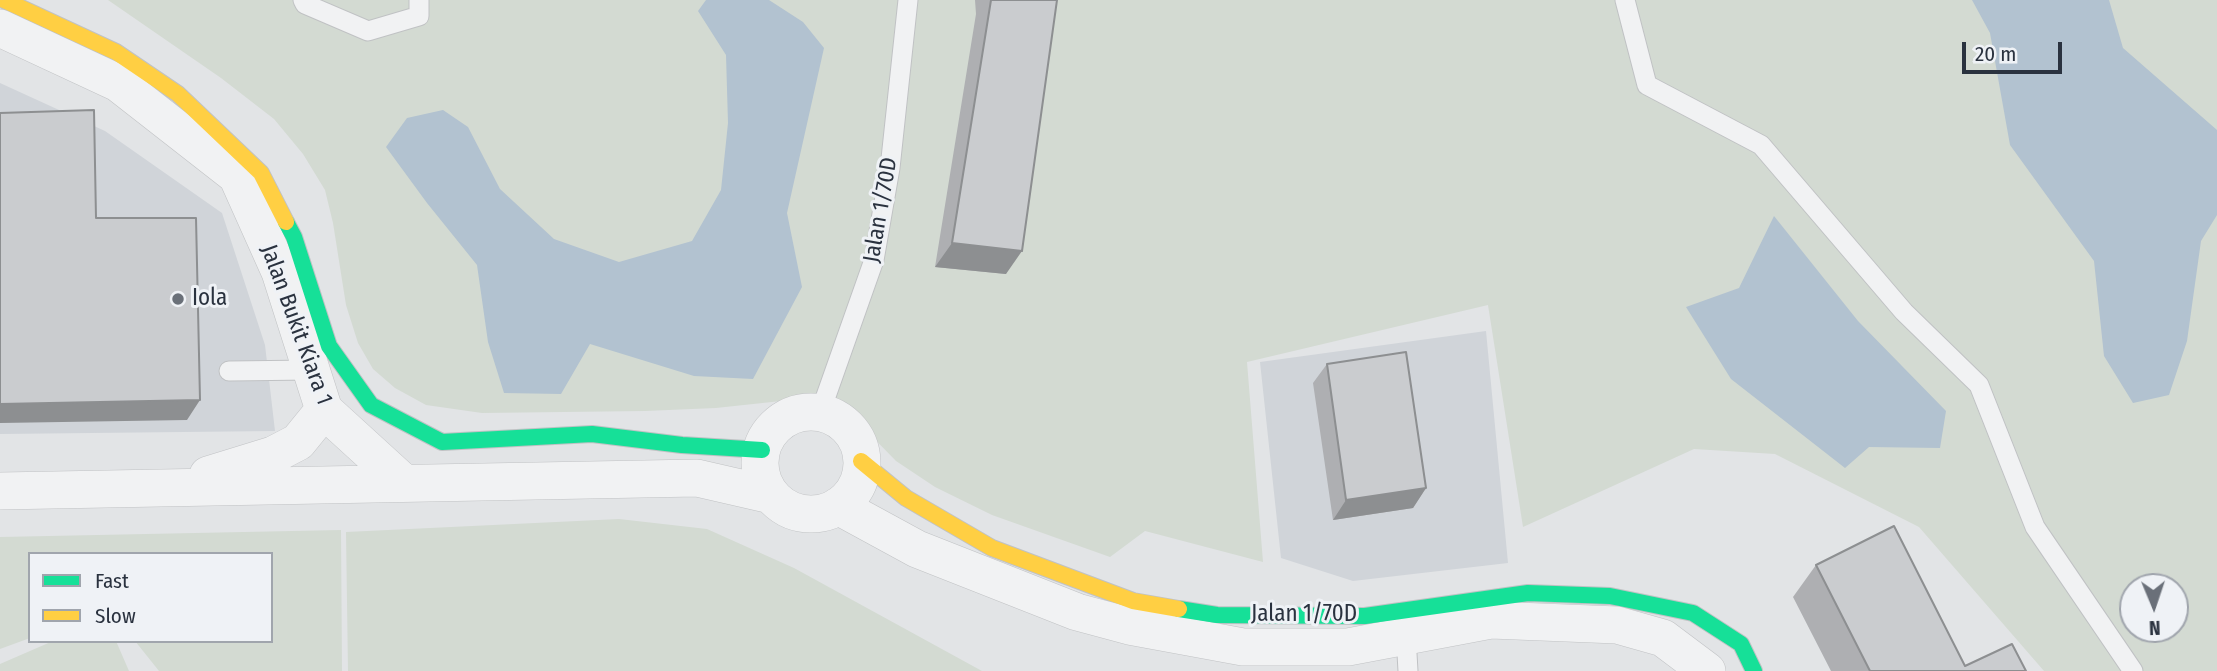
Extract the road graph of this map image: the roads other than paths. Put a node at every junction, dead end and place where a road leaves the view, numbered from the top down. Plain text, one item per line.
1 (4, 0) edge
2 (303, 0) edge
3 (419, 0) edge
4 (908, 0) edge
5 (1625, 0) edge
6 (0, 28) edge
7 (311, 370) junction
8 (229, 371) dead end
9 (324, 410) junction
10 (820, 413) junction
11 (762, 450) junction
12 (862, 461) junction
13 (404, 483) junction
14 (167, 488) junction
15 (0, 491) edge
16 (771, 495) junction
17 (838, 506) junction
18 (1407, 653) edge
19 (1707, 671) edge
20 (1754, 671) edge
21 (2133, 671) edge

1 - 11 street, Jalan Bukit Kiara 1
2 - 3 lane
4 - 10 lane, Jalan 1/70D
5 - 21 lane
6 - 7 street, Jalan Bukit Kiara 1
7 - 8 lane
7 - 9 street, Jalan Bukit Kiara 1
9 - 13 street, Jalan Bukit Kiara 1
9 - 14 street
10 - 11 street
10 - 12 street
11 - 16 street
12 - 17 street
12 - 20 street, Jalan 1/70D
13 - 14 street
13 - 16 street
14 - 15 street
16 - 17 street
17 - 18 street, Jalan 1/70D
18 - 19 street, Jalan 1/70D

